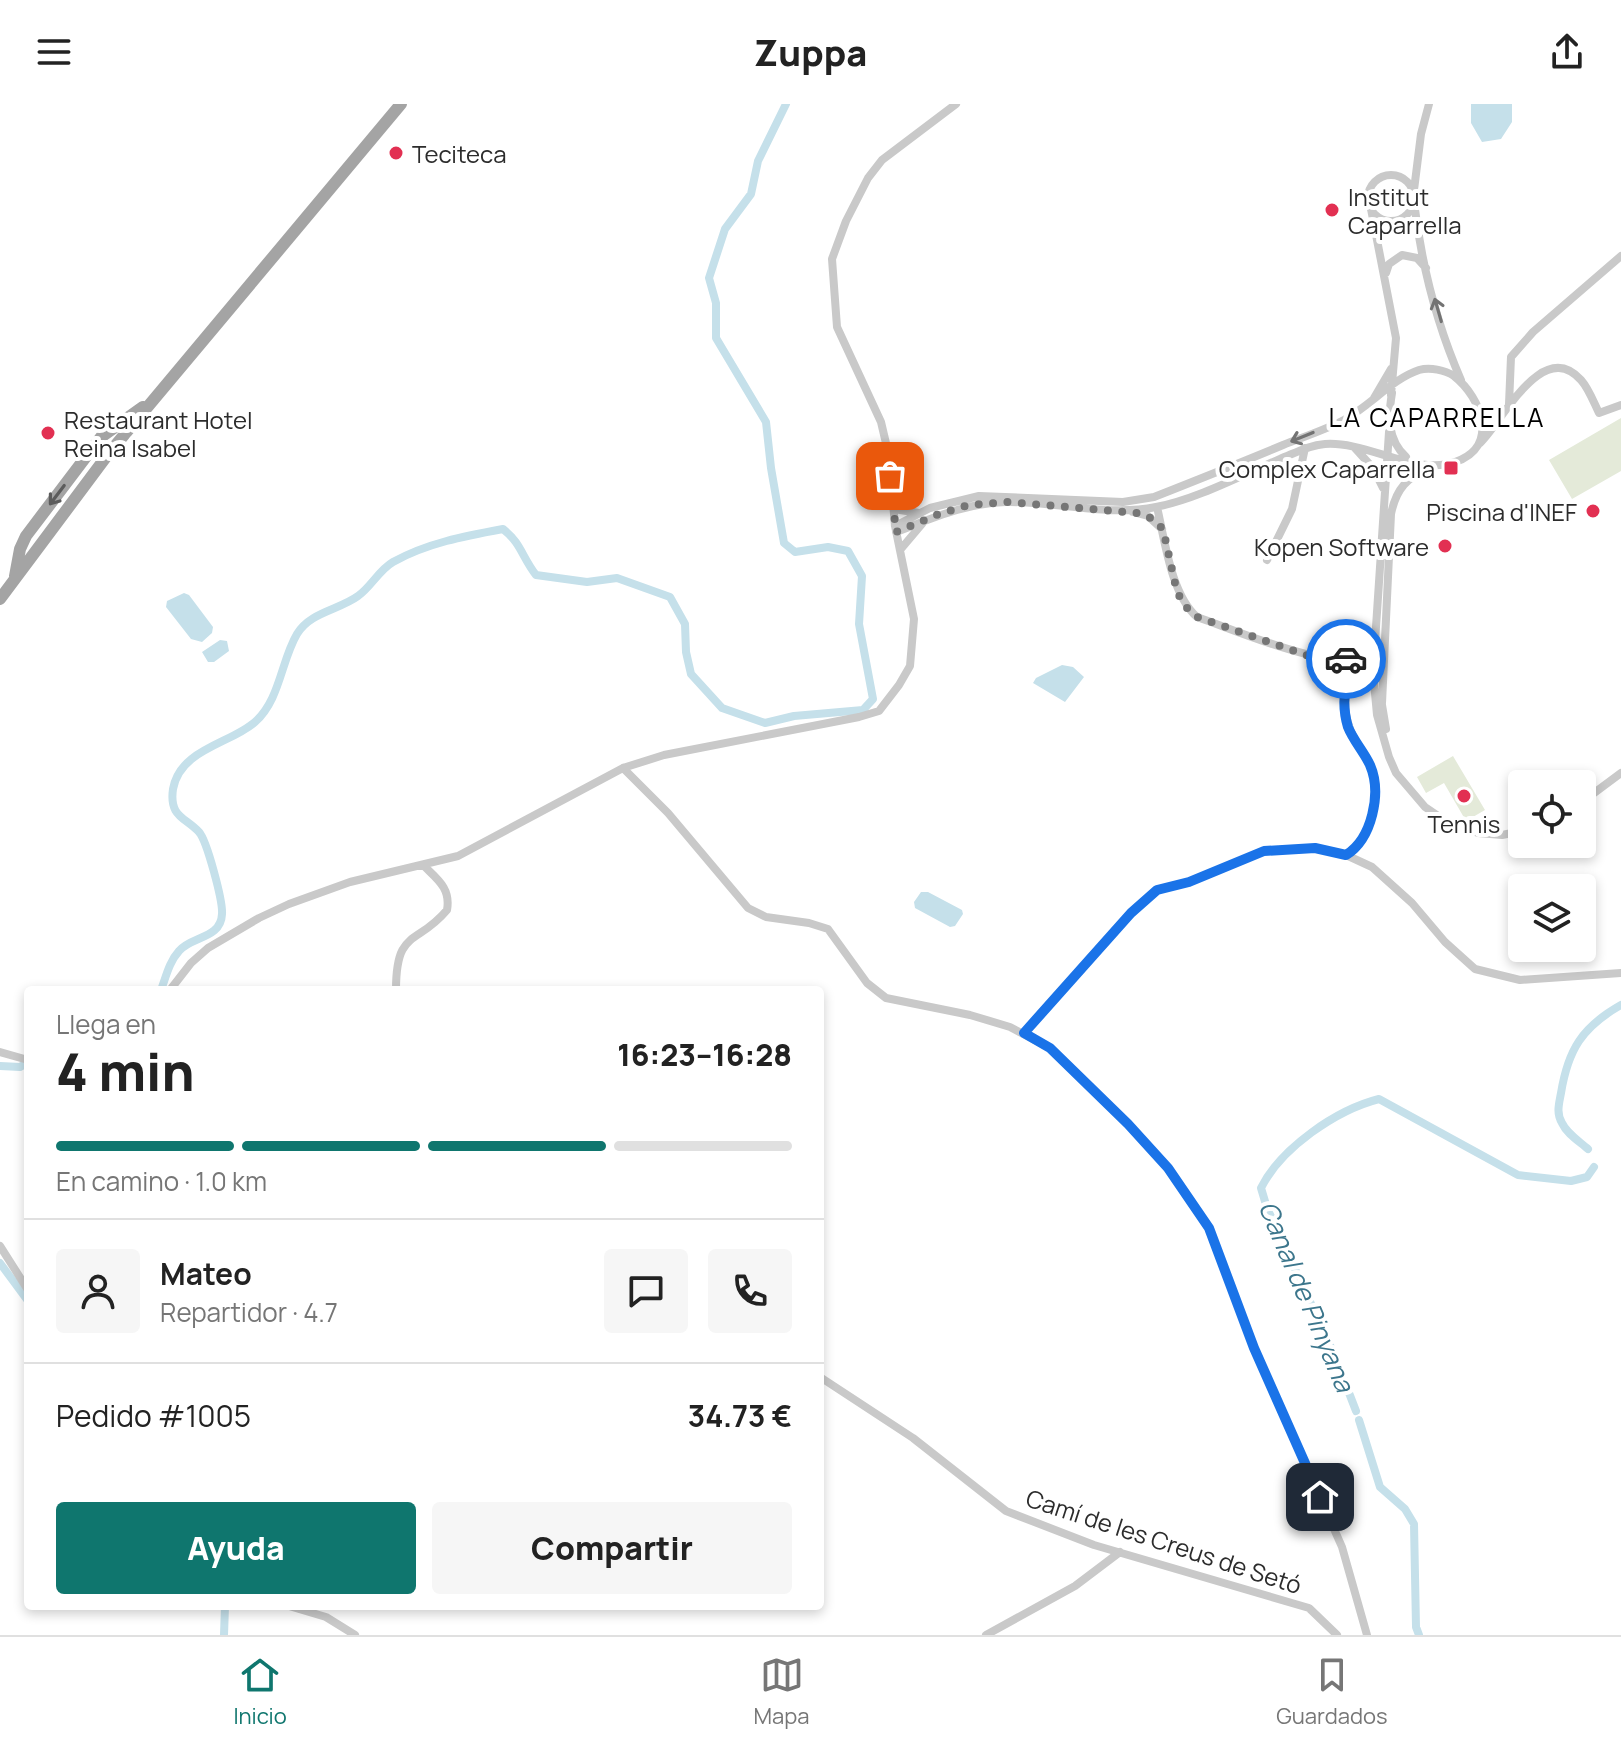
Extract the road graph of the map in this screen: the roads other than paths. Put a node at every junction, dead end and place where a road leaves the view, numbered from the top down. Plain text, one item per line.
1 (401, 104) edge
2 (956, 104) edge
3 (1429, 104) edge
4 (1414, 190) junction
5 (1414, 202) junction
6 (1371, 209) junction
7 (1621, 256) edge
8 (1426, 268) junction
9 (1385, 275) junction
10 (1392, 368) junction
11 (1463, 384) junction
12 (1394, 388) junction
13 (1372, 402) junction
14 (1509, 405) junction
15 (1621, 405) edge
16 (1481, 412) junction
17 (1497, 423) junction
18 (1389, 432) junction
19 (1480, 443) junction
20 (1354, 447) junction
21 (1305, 448) junction
22 (1388, 454) junction
23 (1409, 461) junction
24 (1433, 466) junction
25 (1176, 488) junction
26 (1385, 492) junction
27 (1135, 500) junction
28 (1179, 500) junction
29 (1157, 507) junction
30 (894, 509) junction
31 (1126, 510) junction
32 (922, 517) junction
33 (896, 529) junction
34 (1163, 529) junction
35 (899, 551) junction
36 (1267, 560) dead end
37 (0, 599) edge
38 (1374, 647) junction
39 (1384, 655) junction
40 (1354, 659) junction
41 (1373, 660) junction
42 (1373, 672) junction
43 (1382, 703) junction
44 (1384, 734) junction
45 (623, 768) junction
46 (1621, 773) edge
47 (1596, 792) edge
48 (1508, 834) edge
49 (1346, 855) junction
50 (423, 865) junction
51 (1621, 973) edge
52 (173, 986) edge
53 (396, 986) edge
54 (1024, 1033) junction
55 (0, 1052) edge
56 (24, 1059) edge
57 (0, 1246) edge
58 (24, 1284) edge
59 (824, 1380) edge
60 (1120, 1552) junction
61 (302, 1610) edge
62 (355, 1635) edge
63 (986, 1635) edge
64 (1337, 1635) edge
65 (1367, 1635) edge

1 - 37 main road
2 - 30 street
3 - 4 street
4 - 5 street
4 - 6 street
5 - 6 street
5 - 8 street
6 - 9 street
7 - 14 street
8 - 9 street
11 -> 8 street
9 - 10 street
10 - 12 street
10 - 13 street
11 - 12 street
11 - 16 street
12 - 13 street
12 - 18 street
13 -> 25 street
14 - 15 street
14 - 17 street
16 - 17 street
16 - 19 street
17 - 19 street
18 - 22 street
18 - 23 street
19 - 24 street
20 - 21 street
20 - 22 street
20 - 26 street
21 - 28 street
21 - 36 street
22 - 23 street
22 - 26 street
23 - 24 street
24 - 39 street
25 - 27 street
25 - 29 street
26 - 38 street
27 - 29 street
27 - 32 street
28 - 29 street
28 - 34 street
29 - 31 street
29 - 34 street
30 - 32 street
30 - 33 street
31 - 32 street
31 - 34 street
32 - 33 street
32 - 35 street
33 - 35 street
34 - 40 street
35 - 45 street
38 - 40 street
38 - 41 street
39 - 41 street
39 - 43 street
40 - 41 street
40 - 42 street
40 - 49 street
41 - 42 street
41 - 43 street
42 - 44 street
43 - 44 street
44 - 48 street
45 - 50 street
45 - 54 street
46 - 47 street
49 - 51 street
49 - 54 street
50 - 52 street
50 - 53 street
54 - 65 street
55 - 56 street
57 - 58 street
59 - 60 street, Camí de les Creus de Setó
60 - 63 street
60 - 64 street, Camí de les Creus de Setó
61 - 62 street

